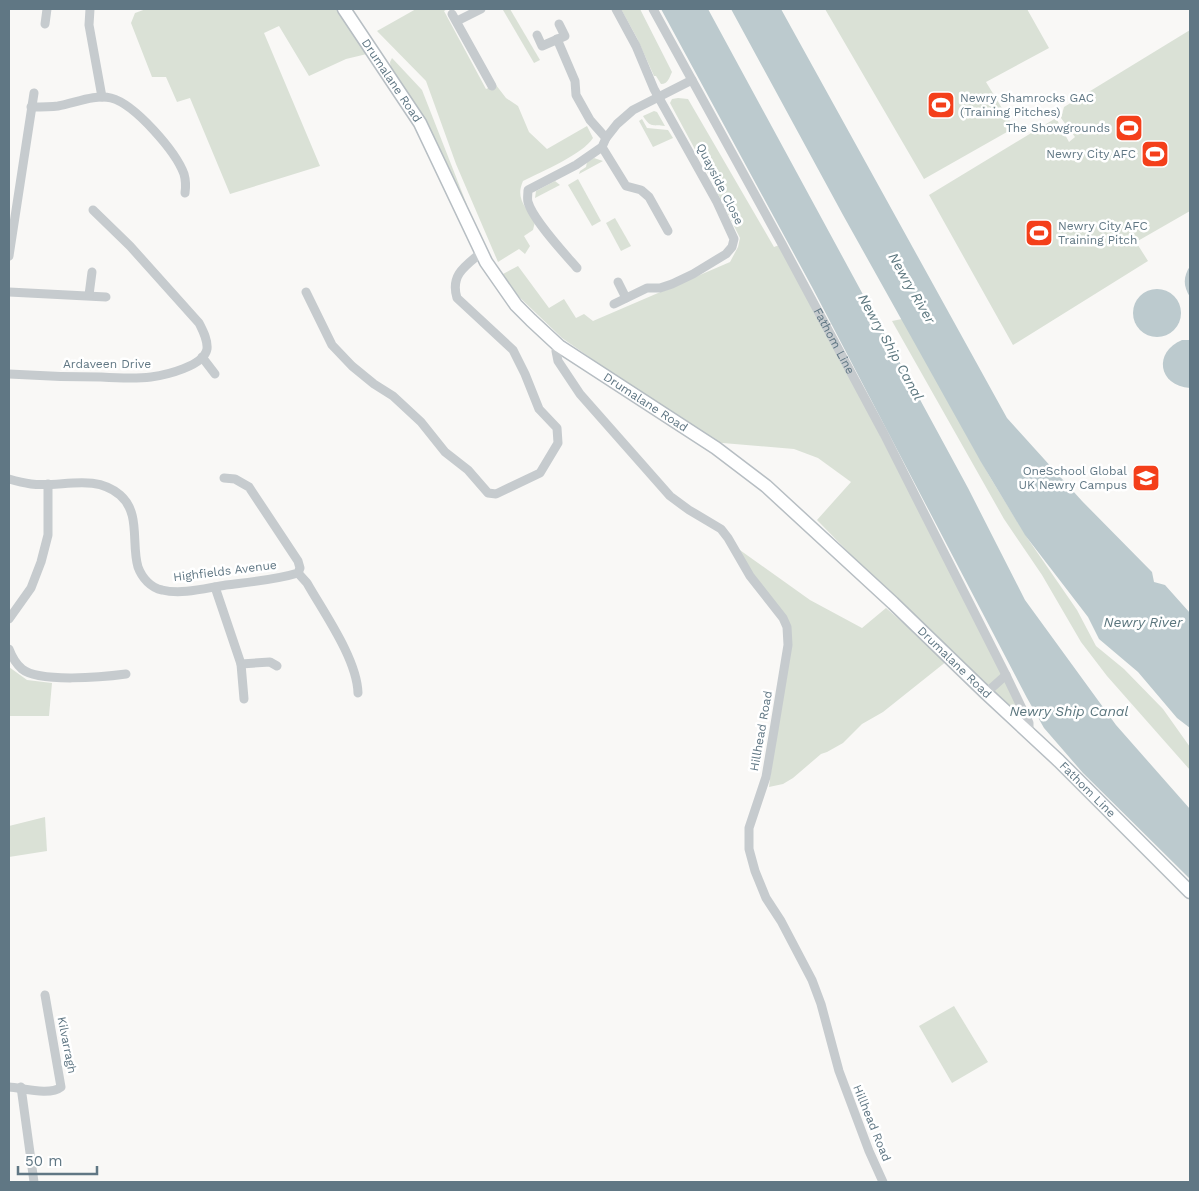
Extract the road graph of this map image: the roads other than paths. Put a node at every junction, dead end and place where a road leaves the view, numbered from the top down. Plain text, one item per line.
1 (47, 9) edge
2 (90, 9) edge
3 (344, 9) edge
4 (481, 9) edge
5 (616, 9) edge
6 (653, 9) edge
7 (45, 24) dead end
8 (559, 24) dead end
9 (537, 35) dead end
10 (557, 39) junction
11 (692, 80) junction
12 (492, 86) dead end
13 (34, 93) dead end
14 (658, 96) junction
15 (102, 97) junction
16 (32, 107) junction
17 (606, 138) junction
18 (602, 147) junction
19 (185, 193) dead end
20 (92, 210) dead end
21 (668, 231) dead end
22 (482, 252) junction
23 (9, 256) edge
24 (577, 268) dead end
25 (92, 272) dead end
26 (618, 282) dead end
27 (9, 292) edge
28 (306, 292) dead end
29 (89, 295) junction
30 (106, 297) dead end
31 (626, 298) junction
32 (614, 304) dead end
33 (559, 346) junction
34 (202, 357) junction
35 (9, 374) edge
36 (215, 374) dead end
37 (224, 478) dead end
38 (9, 479) edge
39 (48, 484) junction
40 (298, 573) junction
41 (215, 587) junction
42 (9, 619) edge
43 (9, 649) edge
44 (241, 664) junction
45 (278, 666) dead end
46 (126, 674) dead end
47 (1006, 675) junction
48 (358, 693) dead end
49 (986, 693) junction
50 (244, 699) dead end
51 (1029, 732) junction
52 (1190, 892) edge
53 (45, 995) dead end
54 (9, 1087) edge
55 (21, 1088) junction
56 (34, 1182) edge
57 (883, 1182) edge

1 - 7 street
2 - 15 street
3 - 22 main road, Drumalane Road
4 - 12 street
5 - 14 street, Quayside Close
6 - 11 street, Fathom Line
8 - 10 street
9 - 10 street
10 - 17 street
11 - 14 street
11 - 47 street, Fathom Line
13 - 16 street
14 - 17 street
14 - 31 street, Quayside Close
15 - 16 street
15 - 19 street
16 - 23 street
17 - 18 street
18 - 21 street
18 - 24 street
20 - 34 street
22 - 28 street
22 - 33 main road, Drumalane Road
25 - 29 street
26 - 31 street
27 - 29 street
29 - 30 street
31 - 32 street, Quayside Close
33 - 49 main road, Drumalane Road
33 - 57 street, Hillhead Road
34 - 35 street, Ardaveen Drive
34 - 36 street
37 - 40 street, Highfields Avenue
38 - 39 street, Highfields Avenue
39 - 41 street, Highfields Avenue
39 - 42 street
40 - 41 street, Highfields Avenue
40 - 48 street
41 - 44 street
43 - 46 street
44 - 45 street
44 - 50 street
47 - 49 street
47 - 51 street, Fathom Line
49 - 51 main road, Drumalane Road
51 - 52 main road, Fathom Line
53 - 55 street, Kilvarragh
54 - 55 street, Kilvarragh
55 - 56 street

